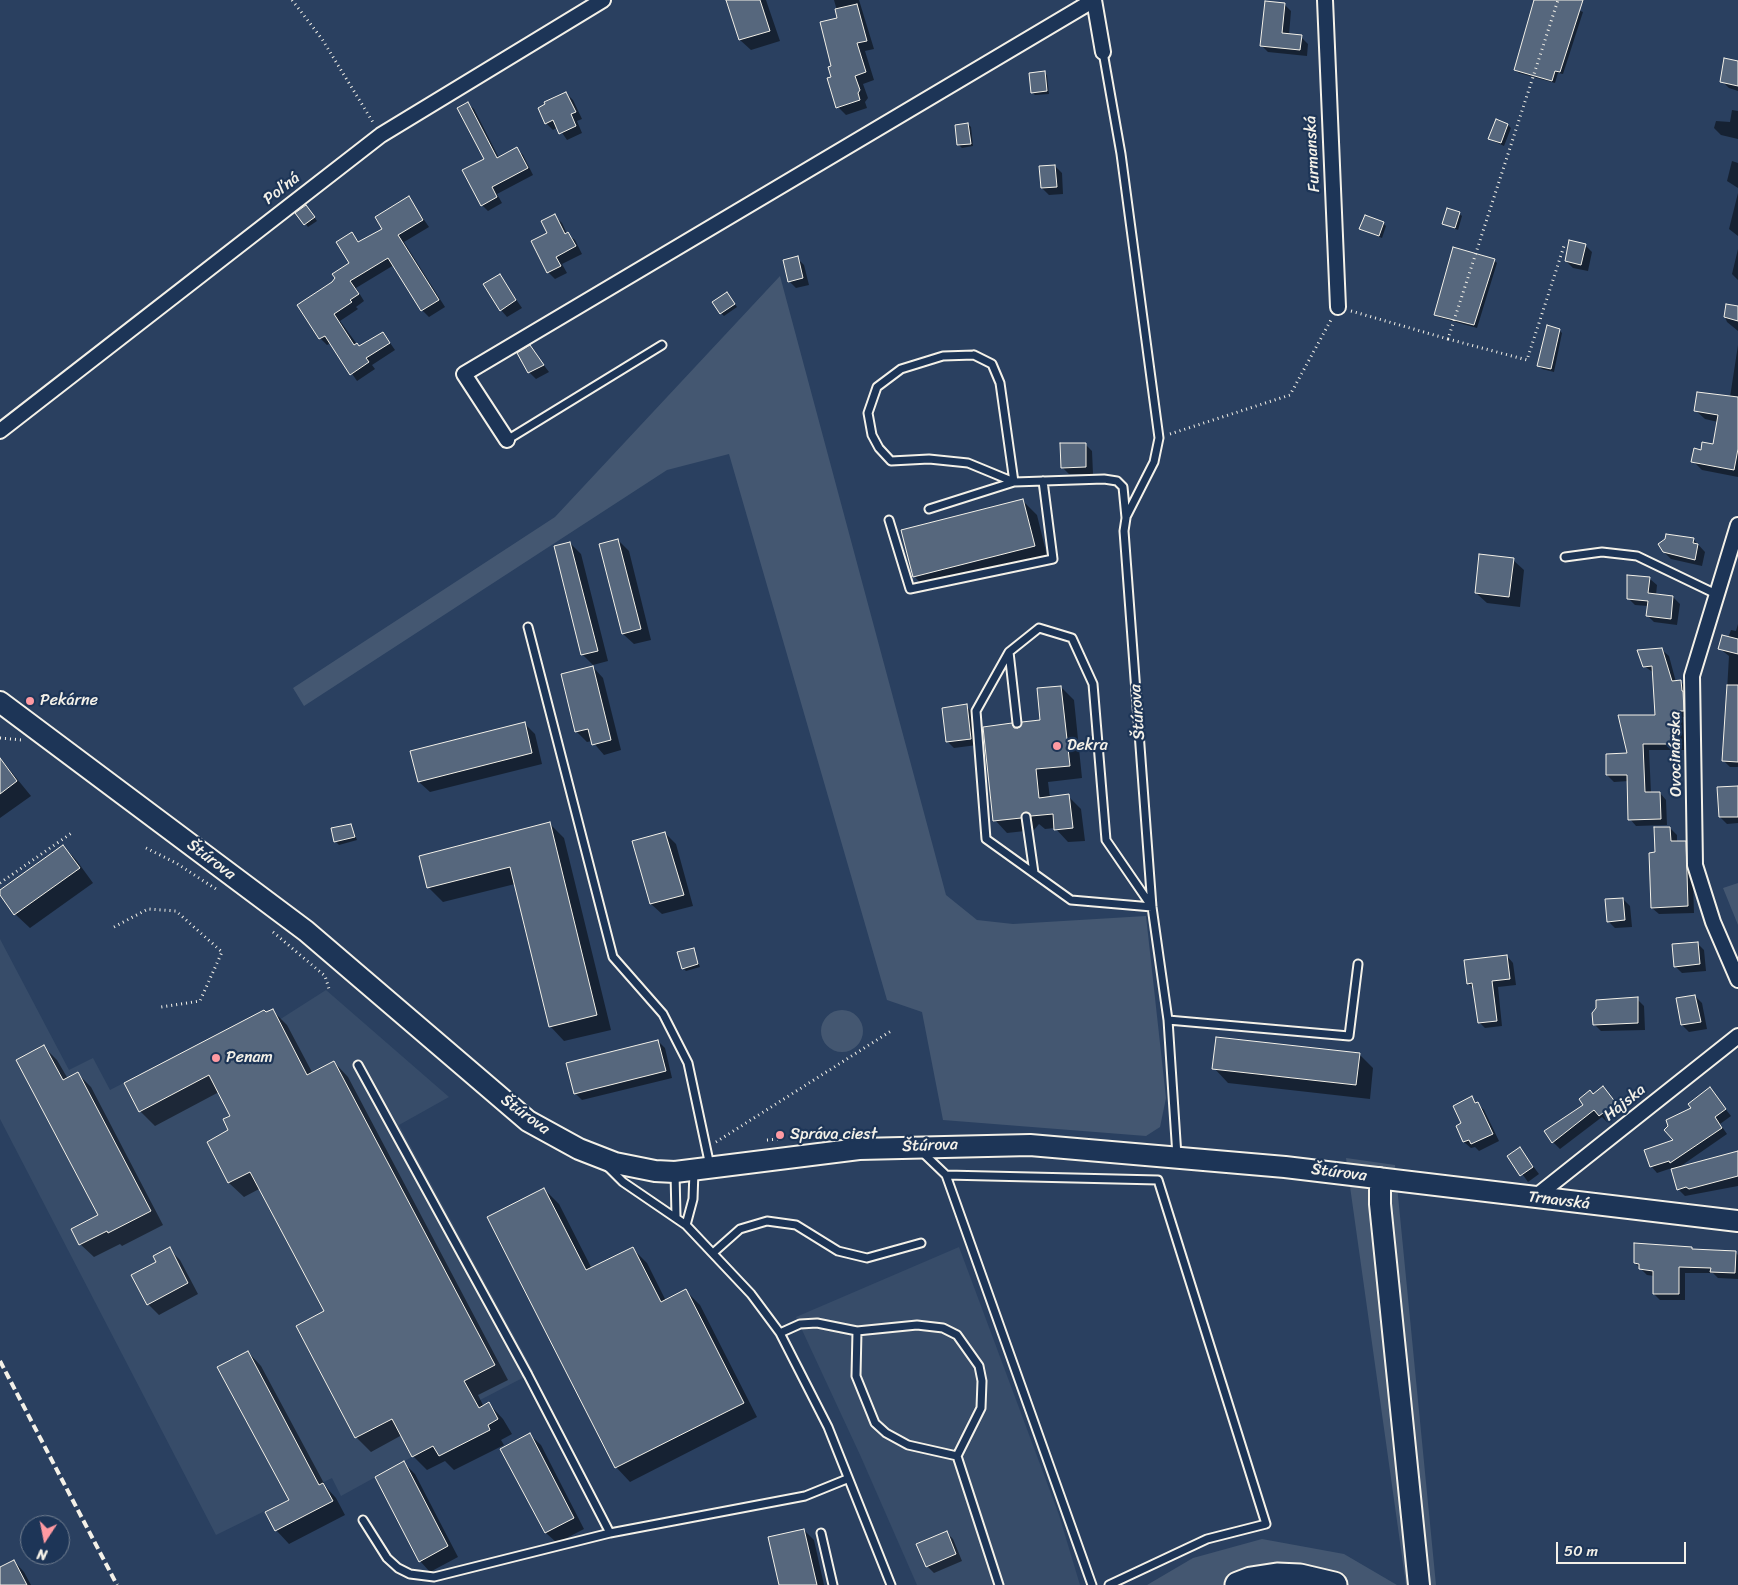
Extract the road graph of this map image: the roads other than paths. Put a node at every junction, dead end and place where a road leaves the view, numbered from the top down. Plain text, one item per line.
1 (603, 0) edge
2 (1094, 0) edge
3 (1325, 0) edge
4 (1103, 52) joint
5 (1338, 307) road end
6 (662, 345) dead end
7 (0, 431) edge
8 (507, 440) joint
9 (1043, 481) junction
10 (1014, 482) junction
11 (929, 509) dead end
12 (1126, 518) junction
13 (889, 520) dead end
14 (1738, 526) edge
15 (1565, 557) dead end
16 (1716, 594) junction
17 (528, 627) dead end
18 (1009, 652) junction
19 (0, 702) edge
20 (1017, 723) dead end
21 (1026, 817) dead end
22 (1034, 873) junction
23 (1152, 907) junction
24 (1358, 964) dead end
25 (1738, 980) edge
26 (1168, 1020) junction
27 (1738, 1036) edge
28 (358, 1065) dead end
29 (915, 1146) junction
30 (1178, 1156) junction
31 (598, 1157) junction
32 (693, 1171) junction
33 (946, 1175) junction
34 (1380, 1178) junction
35 (1534, 1198) junction
36 (676, 1216) junction
37 (1738, 1221) edge
38 (686, 1224) junction
39 (920, 1243) dead end
40 (713, 1253) junction
41 (858, 1331) junction
42 (780, 1333) junction
43 (957, 1456) junction
44 (847, 1479) junction
45 (363, 1520) dead end
46 (821, 1533) dead end
47 (610, 1534) junction
48 (833, 1585) edge
49 (891, 1585) edge
50 (999, 1585) edge
51 (1092, 1585) edge
52 (1109, 1585) edge
53 (1238, 1585) edge
54 (1334, 1585) edge
55 (1419, 1585) edge

1 - 7 street, Poľná
2 - 4 street
2 - 8 street
3 - 5 street, Furmanská
4 - 12 lane
6 - 8 lane
9 - 10 lane, Štúrova
9 - 12 lane, Štúrova
9 - 13 lane
10 - 10 lane
10 - 11 lane
12 - 23 lane, Štúrova
14 - 16 street, Ovocinárska
15 - 16 lane
16 - 25 street, Ovocinárska
17 - 32 lane
18 - 20 lane
18 - 22 lane
18 - 23 lane, Štúrova
19 - 31 street, Štúrova
21 - 22 lane
22 - 23 lane
23 - 26 lane, Štúrova
24 - 26 lane
26 - 30 lane, Štúrova
27 - 35 street, Hájska
28 - 47 lane
29 - 30 street, Štúrova
29 - 32 street, Štúrova
29 - 33 lane
30 - 34 street, Štúrova
31 - 32 street, Štúrova
31 - 36 lane
32 - 36 lane
32 - 38 lane
33 - 51 lane
33 - 52 lane
34 - 35 street, Trnavská
34 - 55 street
35 - 37 street, Trnavská
36 - 38 lane
38 - 40 lane
39 - 40 lane
40 - 42 lane
41 - 42 lane
41 - 43 lane
41 - 43 lane
42 - 44 lane
43 - 50 lane
44 - 47 lane
44 - 49 lane
45 - 47 lane
46 - 48 lane
53 - 54 highway

